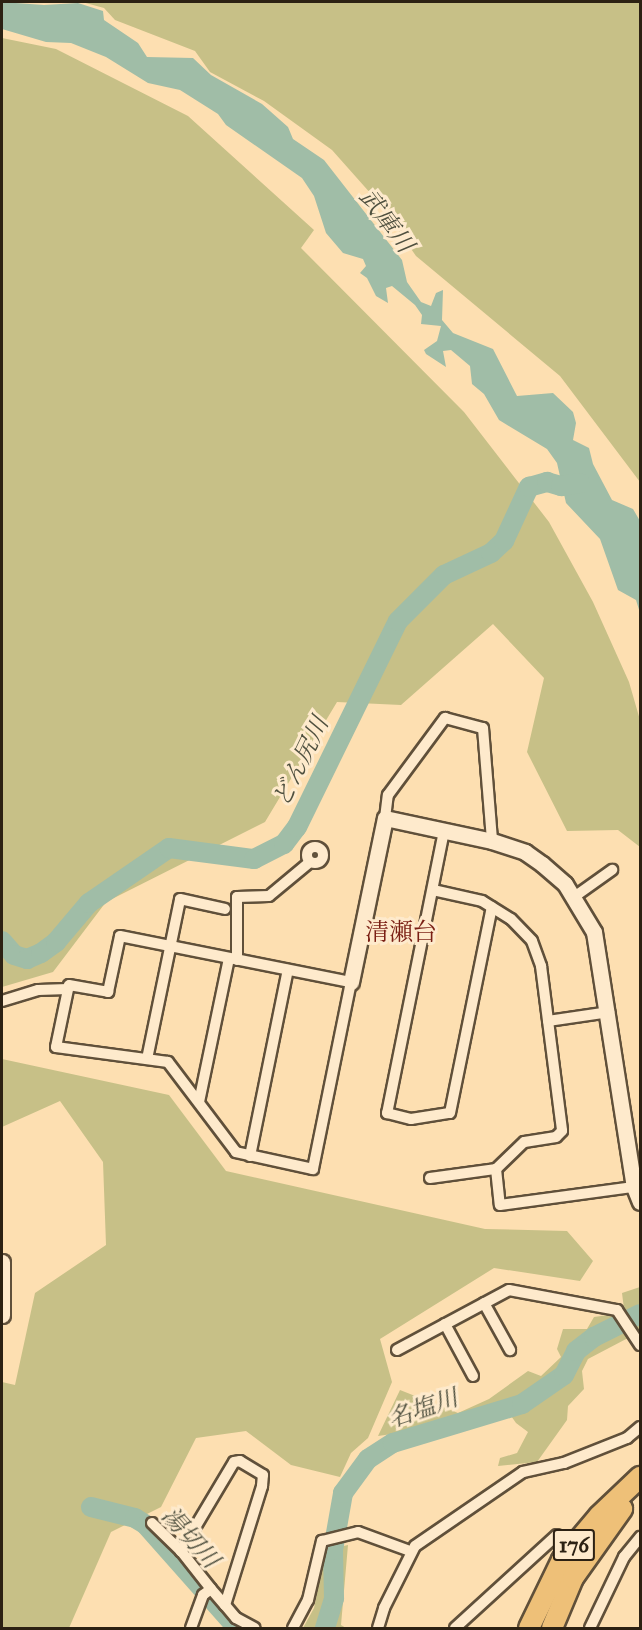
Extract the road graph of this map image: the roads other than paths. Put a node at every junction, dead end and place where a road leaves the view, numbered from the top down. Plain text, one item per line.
1 (385, 819) junction
2 (444, 831) junction
3 (492, 841) junction
4 (310, 862) dead end
5 (612, 870) dead end
6 (433, 890) junction
7 (574, 897) junction
8 (492, 907) junction
9 (225, 909) dead end
10 (170, 947) junction
11 (233, 959) junction
12 (288, 970) junction
13 (351, 982) junction
14 (68, 989) junction
15 (2, 1001) edge
16 (609, 1012) junction
17 (548, 1021) junction
18 (147, 1059) junction
19 (200, 1102) junction
20 (250, 1156) junction
21 (496, 1169) junction
22 (430, 1178) dead end
23 (634, 1187) junction
24 (640, 1202) edge
25 (2, 1262) edge
26 (484, 1303) junction
27 (2, 1315) edge
28 (445, 1324) junction
29 (640, 1345) edge
30 (397, 1350) dead end
31 (510, 1350) dead end
32 (473, 1377) dead end
33 (640, 1427) edge
34 (640, 1477) edge
35 (640, 1491) edge
36 (152, 1523) dead end
37 (557, 1535) dead end
38 (640, 1537) edge
39 (181, 1551) junction
40 (410, 1551) junction
41 (211, 1589) junction
42 (225, 1605) junction
43 (191, 1629) edge
44 (255, 1629) edge
45 (293, 1629) edge
46 (378, 1629) edge
47 (454, 1629) edge
48 (530, 1629) edge
49 (552, 1629) edge
50 (591, 1629) edge

1 - 2 street
1 - 3 street
1 - 13 street
2 - 3 street
2 - 6 street
3 - 7 street
4 - 11 street
5 - 7 street
6 - 8 street
6 - 8 street
7 - 16 street
8 - 17 street
9 - 10 street
10 - 11 street
10 - 14 street
10 - 18 street
11 - 12 street
11 - 19 street
12 - 13 street
12 - 20 street
13 - 20 street
14 - 15 street
14 - 18 street
16 - 17 street
16 - 23 street
17 - 21 street
18 - 19 street
19 - 20 street
21 - 22 street
21 - 23 street
23 - 24 street
25 - 27 street
26 - 28 street
26 - 29 street
26 - 31 street
28 - 30 street
28 - 32 street
33 - 40 street
34 - 48 highway, 176
35 - 49 highway, 176
36 - 39 street
37 - 47 street
38 - 50 street
39 - 41 street
39 - 42 street
40 - 45 street
40 - 46 street
41 - 42 street
41 - 43 street
42 - 44 street

